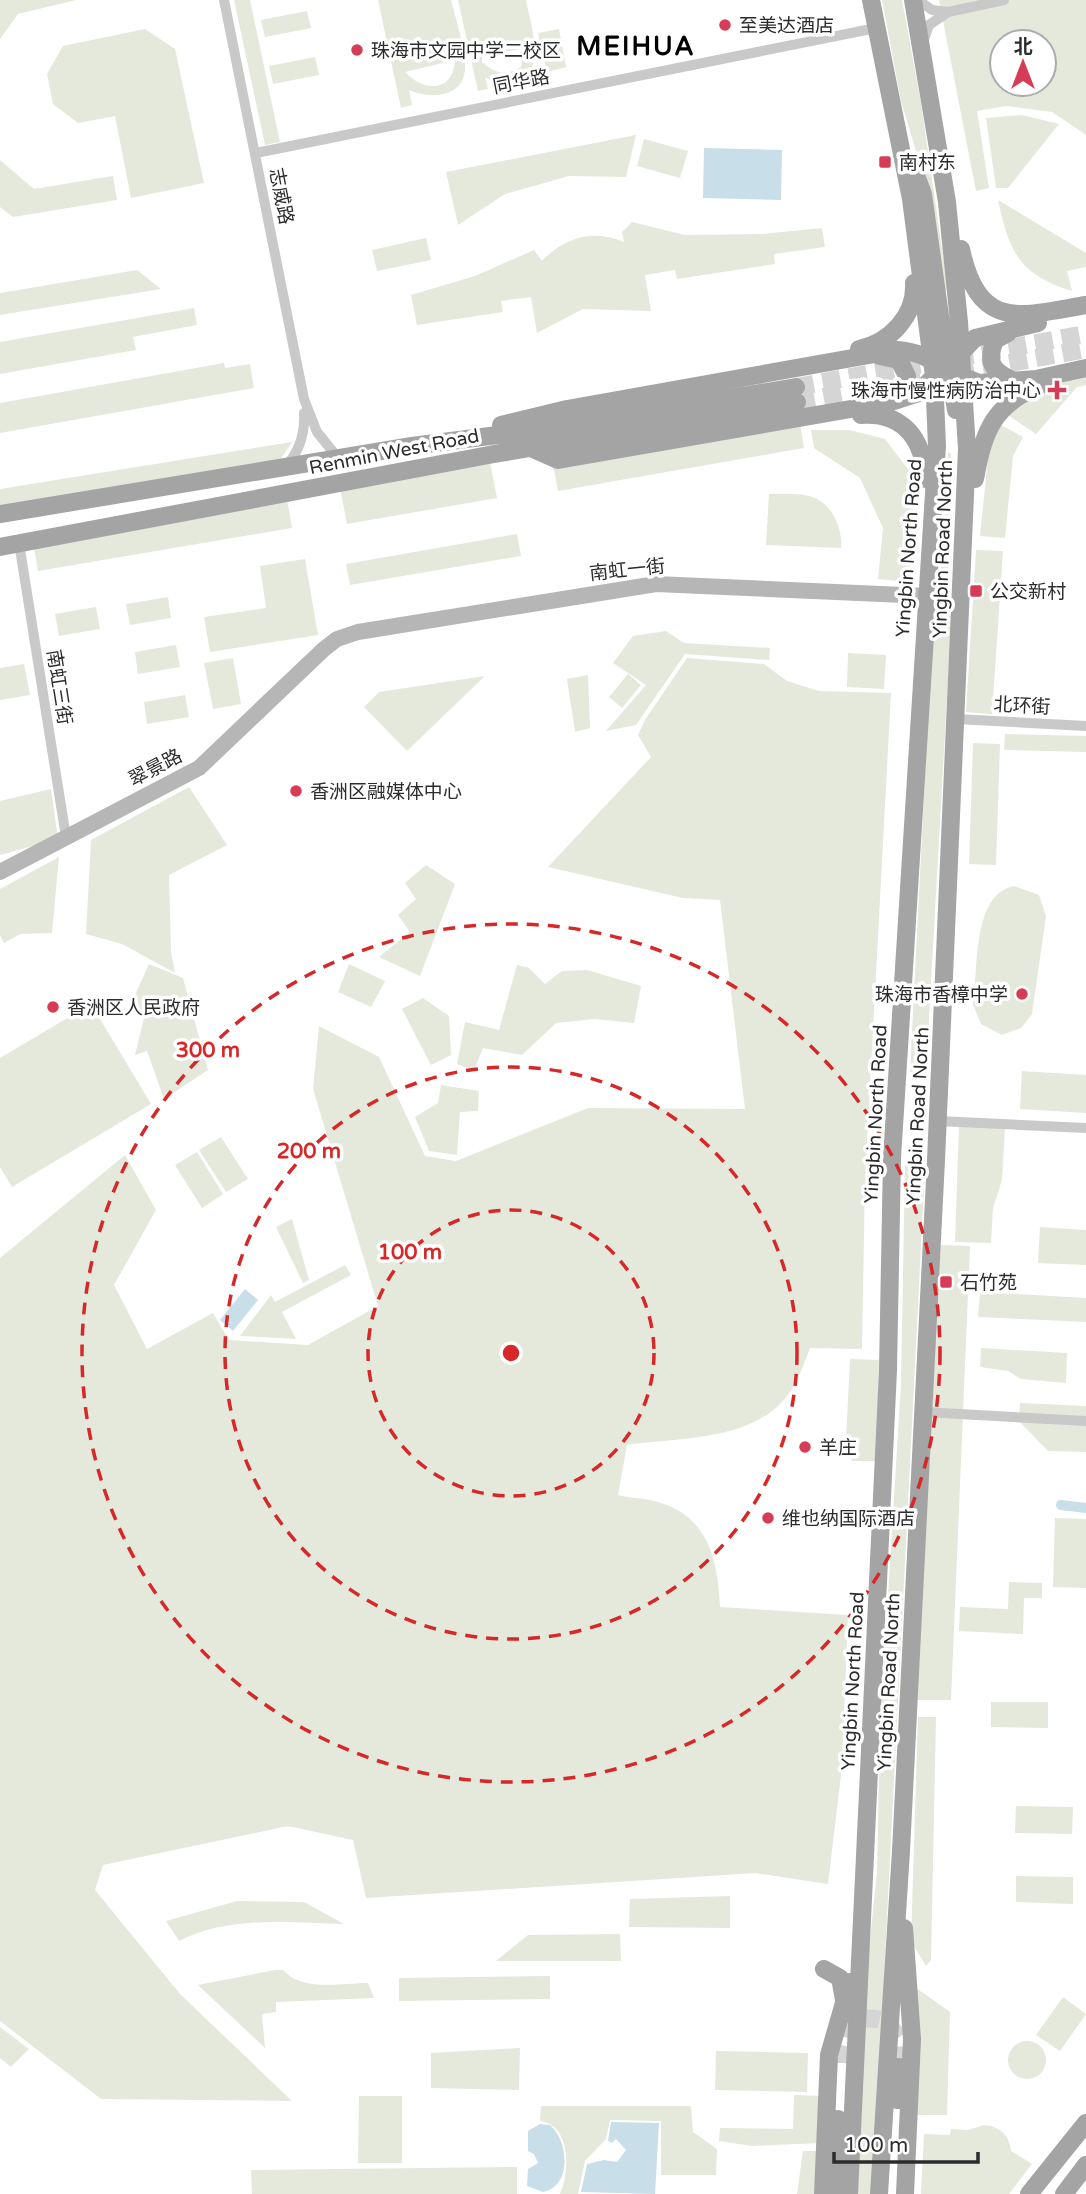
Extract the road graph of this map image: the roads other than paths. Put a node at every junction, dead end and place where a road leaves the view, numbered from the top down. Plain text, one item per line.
1 (224, 0) edge
2 (871, 0) edge
3 (913, 0) edge
4 (918, 0) edge
5 (1003, 0) edge
6 (947, 12) junction
7 (876, 28) junction
8 (923, 52) junction
9 (895, 121) junction
10 (935, 126) junction
11 (256, 153) junction
12 (911, 199) junction
13 (1086, 305) edge
14 (1086, 314) edge
15 (1024, 326) junction
16 (877, 355) junction
17 (947, 365) junction
18 (1086, 369) edge
19 (1015, 381) junction
20 (723, 382) junction
21 (304, 399) junction
22 (891, 402) junction
23 (797, 403) junction
24 (412, 446) junction
25 (340, 460) junction
26 (283, 469) junction
27 (0, 514) edge
28 (965, 516) junction
29 (930, 541) junction
30 (19, 543) junction
31 (0, 547) edge
32 (926, 596) junction
33 (961, 601) junction
34 (337, 639) joint
35 (956, 719) junction
36 (1086, 726) edge
37 (66, 837) junction
38 (0, 872) edge
39 (937, 1121) junction
40 (1086, 1128) edge
41 (923, 1412) junction
42 (1086, 1421) edge
43 (901, 1851) junction
44 (860, 1913) junction
45 (855, 1947) junction
46 (843, 2010) junction
47 (839, 2063) tunnel mouth
48 (899, 2067) tunnel mouth
49 (1086, 2123) edge
50 (1086, 2136) edge
51 (1086, 2165) edge
52 (1086, 2184) edge
53 (893, 2188) edge
54 (823, 2194) edge
55 (835, 2194) edge
56 (849, 2194) edge
57 (880, 2194) edge
58 (905, 2194) edge
59 (1028, 2194) edge
60 (1042, 2194) edge
61 (1064, 2194) edge
62 (1079, 2194) edge

1 - 11 street, 志威路
2 - 7 main road
3 - 8 main road, Yingbin Road North
4 - 6 street
5 - 6 street
6 - 8 street
7 - 9 main road
7 - 11 street, 同华路
8 - 10 main road, Yingbin Road North
9 - 12 main road
9 - 17 main road
10 - 13 main road
10 - 17 main road, Yingbin Road North
11 - 21 street, 志威路
12 - 17 main road
12 - 20 main road
14 - 15 main road
15 - 17 main road
15 - 19 main road
16 - 17 main road
16 - 20 main road
16 - 22 main road
17 - 19 main road
17 - 22 main road
17 - 28 main road, Yingbin Road North
17 - 29 main road, Yingbin North Road
17 - 33 main road
18 - 19 main road
18 - 28 main road
20 - 24 main road
21 - 25 street, 志威路
21 - 26 street, 志威路
22 - 23 main road
23 - 24 main road, Renmin West Road
23 - 29 main road
23 - 30 main road, Renmin West Road
24 - 25 main road, Renmin West Road
25 - 26 main road, Renmin West Road
26 - 27 main road, Renmin West Road
28 - 33 main road, Yingbin Road North
29 - 32 main road, Yingbin North Road
30 - 31 main road, Renmin West Road
30 - 37 street, 南虹三街
32 - 34 main road, 南虹一街
32 - 44 main road, Yingbin North Road
33 - 35 main road, Yingbin Road North
34 - 37 main road, 翠景路
35 - 36 street, 北环街
35 - 39 main road, Yingbin Road North
37 - 38 main road, 翠景路
39 - 40 street
39 - 41 main road, Yingbin Road North
41 - 42 street
41 - 43 main road, Yingbin Road North
43 - 57 main road, Yingbin Road North
43 - 58 main road
44 - 45 main road
44 - 56 main road, Yingbin North Road
45 - 46 main road
45 - 46 main road
46 - 54 main road
47 - 55 main road
48 - 53 main road
49 - 59 main road
50 - 60 main road
51 - 61 main road
52 - 62 main road

